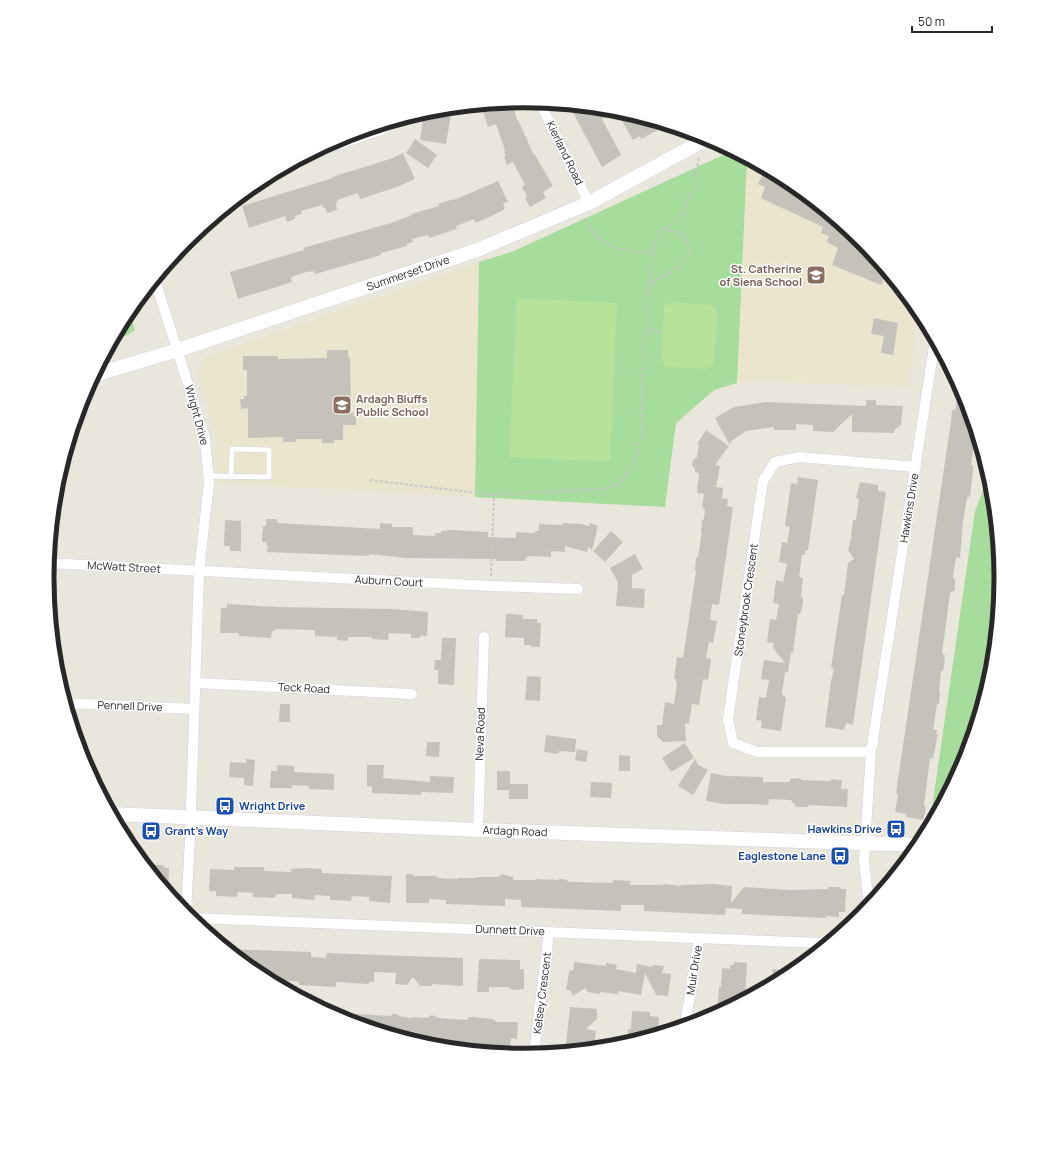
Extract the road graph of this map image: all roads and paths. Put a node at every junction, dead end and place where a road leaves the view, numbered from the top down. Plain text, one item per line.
1 (542, 109) edge
2 (700, 143) edge
3 (704, 144) edge
4 (584, 206) junction
5 (664, 230) junction
6 (653, 253) junction
7 (157, 285) edge
8 (648, 286) junction
9 (645, 330) junction
10 (662, 332) dead end
11 (934, 348) edge
12 (178, 350) junction
13 (101, 372) edge
14 (916, 467) junction
15 (208, 476) junction
16 (231, 477) junction
17 (370, 480) dead end
18 (494, 495) junction
19 (54, 563) edge
20 (199, 572) junction
21 (491, 586) junction
22 (578, 589) dead end
23 (484, 637) dead end
24 (196, 683) junction
25 (412, 694) dead end
26 (71, 703) edge
27 (194, 709) junction
28 (871, 752) junction
29 (118, 814) edge
30 (190, 817) junction
31 (478, 830) junction
32 (864, 843) junction
33 (911, 845) edge
34 (868, 897) edge
35 (187, 904) edge
36 (201, 918) edge
37 (549, 932) junction
38 (699, 938) junction
39 (820, 943) edge
40 (686, 1019) edge
41 (535, 1048) edge

1 - 4 street, Kierland Road
2 - 4 street, Summerset Drive
3 - 5 path
4 - 6 path
4 - 12 street, Summerset Drive
5 - 6 path
5 - 8 path
6 - 8 path
7 - 12 street, Wright Drive
8 - 9 path
9 - 10 path
9 - 18 path
11 - 14 street, Hawkins Drive
12 - 13 street, Summerset Drive
12 - 15 street, Wright Drive
14 - 28 street, Hawkins Drive
14 - 28 street, Stoneybrook Crescent
15 - 16 lane
15 - 20 street, Wright Drive
16 - 16 lane
17 - 18 path
18 - 21 path
19 - 20 street, McWatt Street
20 - 21 street, Auburn Court
20 - 24 street, Wright Drive
21 - 22 street, Auburn Court
23 - 31 street, Neva Road
24 - 25 street, Teck Road
24 - 27 street, Wright Drive
26 - 27 street, Pennell Drive
27 - 30 street, Wright Drive
28 - 32 street, Hawkins Drive
29 - 30 street, Ardagh Road
30 - 31 street, Ardagh Road
30 - 35 street
31 - 32 street, Ardagh Road
32 - 33 street, Ardagh Road
32 - 34 street
36 - 37 street, Dunnett Drive
37 - 38 street, Dunnett Drive
37 - 41 street, Kelsey Crescent
38 - 39 street, Dunnett Drive
38 - 40 street, Muir Drive

